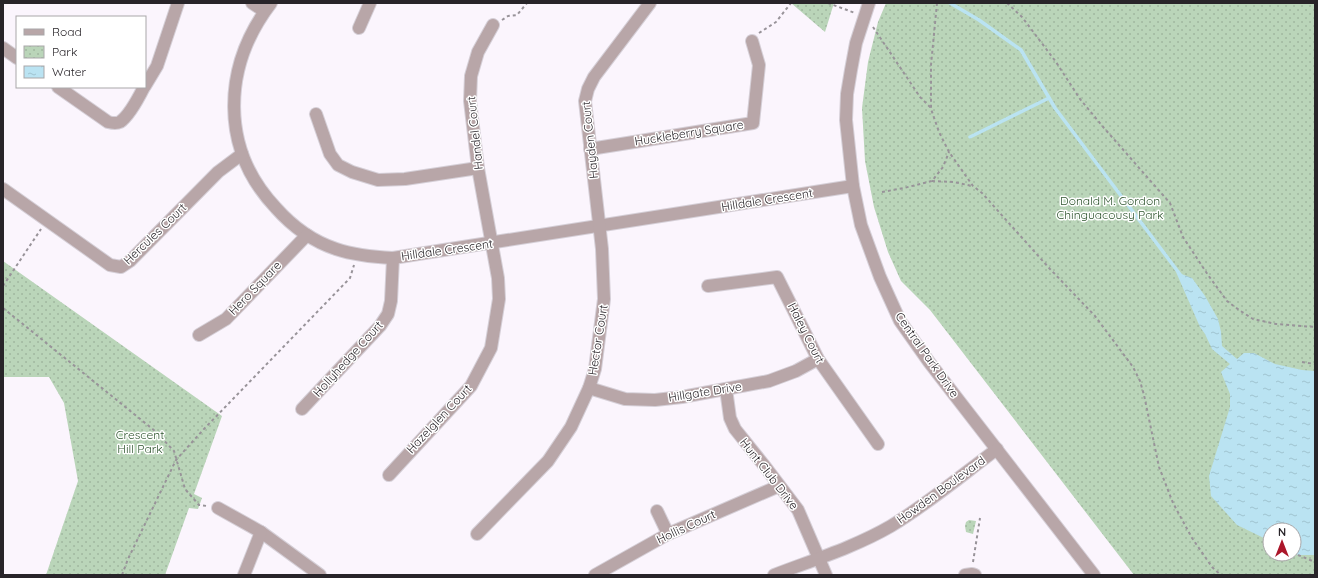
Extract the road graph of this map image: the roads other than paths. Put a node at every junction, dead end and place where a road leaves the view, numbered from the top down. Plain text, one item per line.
1 (178, 3) edge
2 (252, 3) edge
3 (370, 3) edge
4 (650, 3) edge
5 (869, 3) edge
6 (268, 7) edge
7 (492, 26) road end
8 (359, 28) dead end
9 (752, 41) road end
10 (3, 48) edge
11 (16, 57) edge
12 (146, 84) edge
13 (59, 88) edge
14 (144, 88) edge
15 (316, 114) dead end
16 (590, 149) junction
17 (242, 154) junction
18 (478, 168) junction
19 (853, 186) junction
20 (3, 189) edge
21 (599, 226) junction
22 (307, 235) junction
23 (492, 243) junction
24 (393, 258) junction
25 (708, 286) dead end
26 (199, 335) dead end
27 (818, 359) junction
28 (589, 388) junction
29 (726, 389) junction
30 (302, 409) dead end
31 (878, 444) dead end
32 (997, 449) junction
33 (389, 474) dead end
34 (779, 486) junction
35 (218, 508) road end
36 (657, 511) dead end
37 (261, 532) junction
38 (477, 534) dead end
39 (668, 534) junction
40 (819, 558) junction
41 (244, 575) edge
42 (320, 575) edge
43 (596, 575) edge
44 (774, 575) edge
45 (826, 575) edge
46 (1094, 575) edge

1 - 12 street
2 - 6 street
3 - 8 street
4 - 16 street, Hayden Court
5 - 19 street, Central Park Drive
6 - 17 street, Hilldale Crescent
7 - 18 street, Handel Court
9 - 16 street, Huckleberry Square
10 - 11 street
13 - 14 street
15 - 18 street
16 - 21 street, Hayden Court
17 - 20 street, Hercules Court
17 - 22 street, Hilldale Crescent
18 - 23 street, Handel Court
19 - 21 street, Hilldale Crescent
19 - 32 street, Central Park Drive
21 - 23 street, Hilldale Crescent
21 - 28 street, Hector Court
22 - 24 street, Hilldale Crescent
22 - 26 street, Hero Square
23 - 24 street, Hilldale Crescent
23 - 33 street, Hazelglen Court
24 - 30 street, Hollyhedge Court
25 - 27 street, Haley Court
27 - 29 street, Hillgate Drive
27 - 31 street, Haley Court
28 - 29 street, Hillgate Drive
28 - 38 street, Hector Court
29 - 34 street, Hunt Club Drive
32 - 40 street, Howden Boulevard
32 - 46 street, Central Park Drive
34 - 39 street, Hollis Court
34 - 40 street, Hunt Club Drive
35 - 37 street
36 - 39 street
37 - 41 street
37 - 42 street
39 - 43 street, Hollis Court
40 - 44 street, Howden Boulevard
40 - 45 street, Hunt Club Drive

